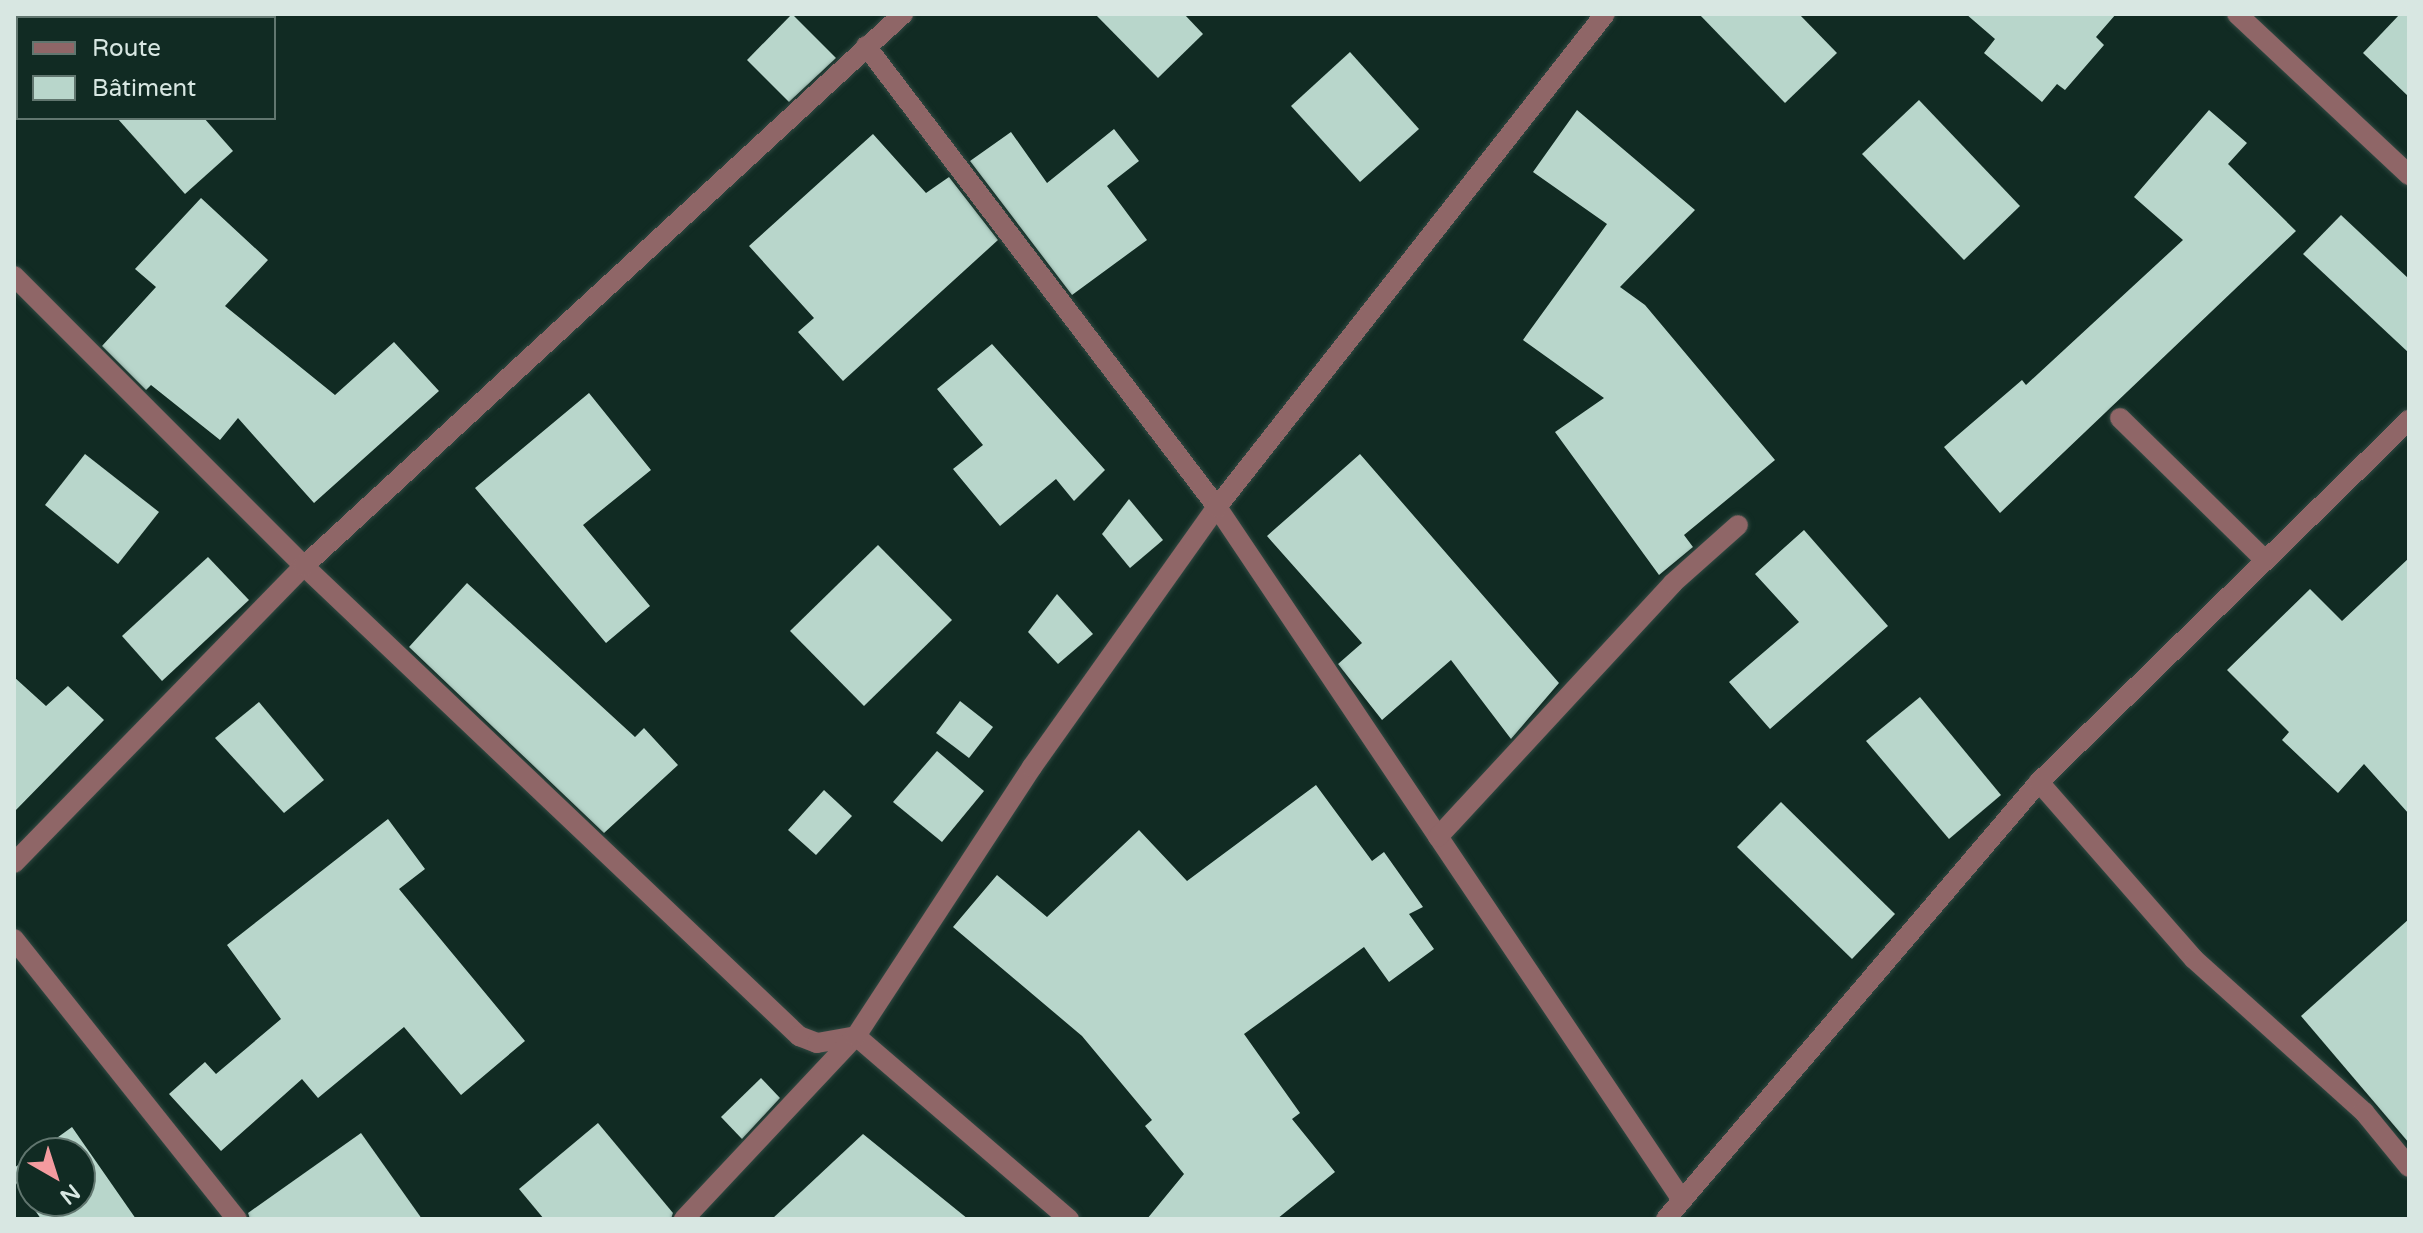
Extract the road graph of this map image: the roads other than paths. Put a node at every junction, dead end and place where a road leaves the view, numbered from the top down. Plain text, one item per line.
1 (903, 14) edge
2 (1605, 14) edge
3 (2237, 14) edge
4 (866, 46) junction
5 (2409, 175) edge
6 (14, 276) edge
7 (2120, 418) dead end
8 (2409, 420) edge
9 (1217, 507) junction
10 (1738, 525) dead end
11 (2265, 560) junction
12 (304, 566) junction
13 (2039, 782) junction
14 (1438, 837) junction
15 (14, 863) edge
16 (14, 939) edge
17 (856, 1036) junction
18 (2409, 1167) edge
19 (1682, 1200) junction
20 (237, 1219) edge
21 (684, 1219) edge
22 (1069, 1219) edge
23 (1666, 1219) edge

1 - 4 street
2 - 9 street
3 - 5 street
4 - 9 street
4 - 12 street
6 - 12 street
7 - 11 street
8 - 11 street
9 - 14 street
9 - 17 street
10 - 14 street
11 - 13 street
12 - 15 street
12 - 17 street
13 - 18 street
13 - 19 street
14 - 19 street
16 - 20 street
17 - 21 street
17 - 22 street
19 - 23 street

